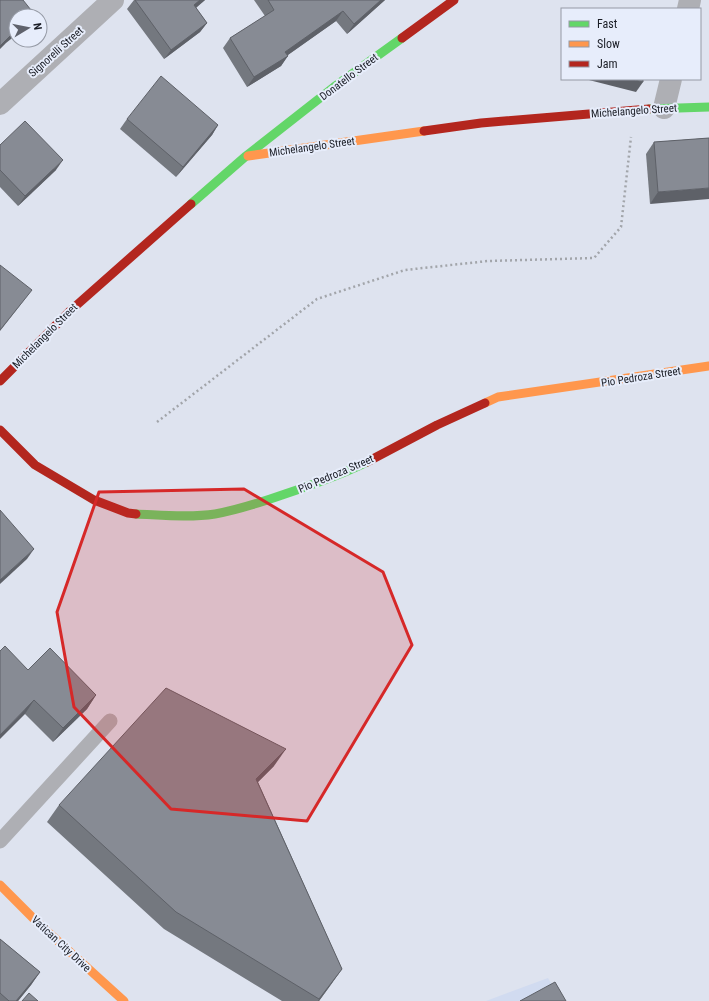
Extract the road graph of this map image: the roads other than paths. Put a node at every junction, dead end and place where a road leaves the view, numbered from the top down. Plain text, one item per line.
1 (113, 0) edge
2 (454, 0) edge
3 (671, 80) edge
4 (0, 104) edge
5 (709, 107) edge
6 (664, 108) junction
7 (246, 156) junction
8 (709, 366) edge
9 (0, 381) edge
10 (0, 430) edge
11 (110, 721) dead end
12 (0, 841) edge
13 (0, 885) edge
14 (124, 1001) edge

1 - 4 street, Signorelli Street
2 - 7 street, Donatello Street
3 - 6 street
5 - 6 street, Michelangelo Street
6 - 7 street, Michelangelo Street
7 - 9 street, Michelangelo Street
8 - 10 street, Pio Pedroza Street
11 - 12 lane
13 - 14 street, Vatican City Drive

